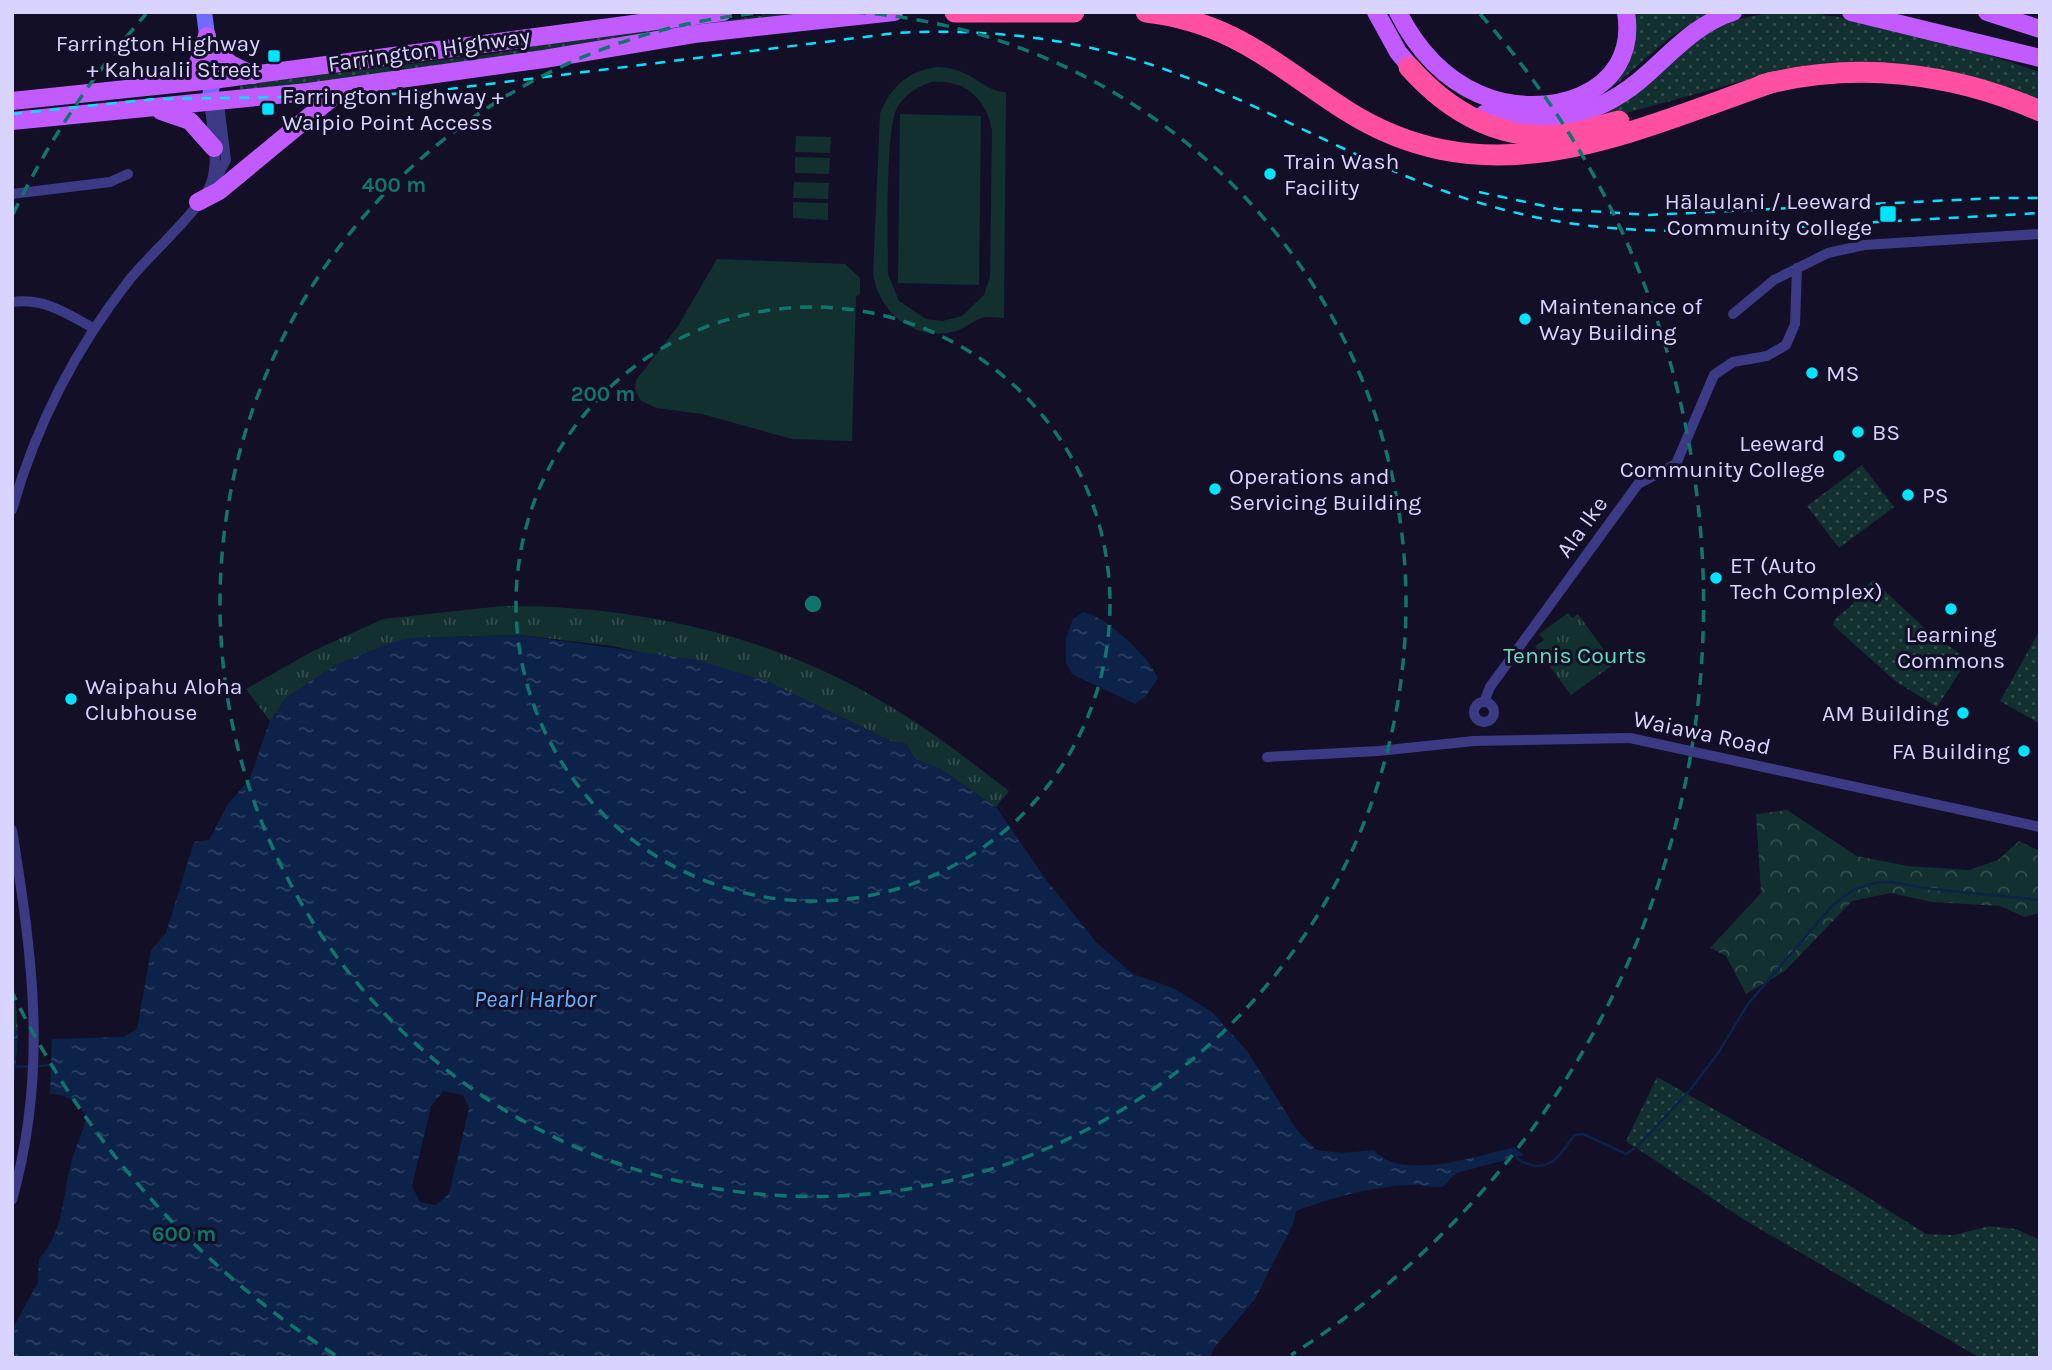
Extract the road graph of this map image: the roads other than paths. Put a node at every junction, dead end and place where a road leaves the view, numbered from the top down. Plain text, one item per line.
1 (204, 12) edge
2 (723, 12) edge
3 (894, 12) edge
4 (955, 12) edge
5 (1074, 12) edge
6 (1146, 12) edge
7 (1376, 12) edge
8 (1398, 12) edge
9 (1626, 12) edge
10 (1733, 12) edge
11 (1851, 12) edge
12 (1895, 12) edge
13 (1987, 12) edge
14 (2040, 29) edge
15 (208, 41) junction
16 (2040, 58) edge
17 (1409, 68) junction
18 (253, 75) junction
19 (213, 80) junction
20 (1773, 82) junction
21 (171, 84) junction
22 (351, 84) junction
23 (12, 101) edge
24 (214, 101) junction
25 (140, 107) junction
26 (2040, 111) edge
27 (12, 121) edge
28 (214, 148) junction
29 (128, 174) dead end
30 (211, 186) junction
31 (12, 194) edge
32 (198, 202) junction
33 (2040, 234) edge
34 (1797, 268) junction
35 (12, 302) edge
36 (1733, 314) dead end
37 (93, 328) junction
38 (12, 510) edge
39 (1485, 702) dead end
40 (1267, 757) dead end
41 (2040, 827) edge
42 (12, 830) edge
43 (12, 1200) edge

1 - 15 street
2 - 18 main road, Farrington Highway
3 - 22 main road, Farrington Highway
4 - 5 highway
6 - 20 highway
7 - 17 main road
8 - 9 main road
10 - 17 main road
11 - 16 main road
12 - 16 main road
13 - 14 main road
15 - 18 main road
15 - 19 street
15 - 21 main road
17 - 20 highway
18 - 19 main road, Farrington Highway
19 - 21 main road, Farrington Highway
19 - 24 street
20 - 26 highway
21 - 23 main road, Farrington Highway
22 - 24 main road, Farrington Highway
22 - 32 main road
24 - 25 main road, Farrington Highway
24 - 28 street
24 - 30 street
25 - 27 main road, Farrington Highway
25 - 28 main road
28 - 30 street
29 - 31 street
30 - 32 street
32 - 37 street
33 - 34 street
34 - 36 street
34 - 39 street, Ala Ike
35 - 37 street
37 - 38 street
40 - 41 street, Waiawa Road
42 - 43 street

